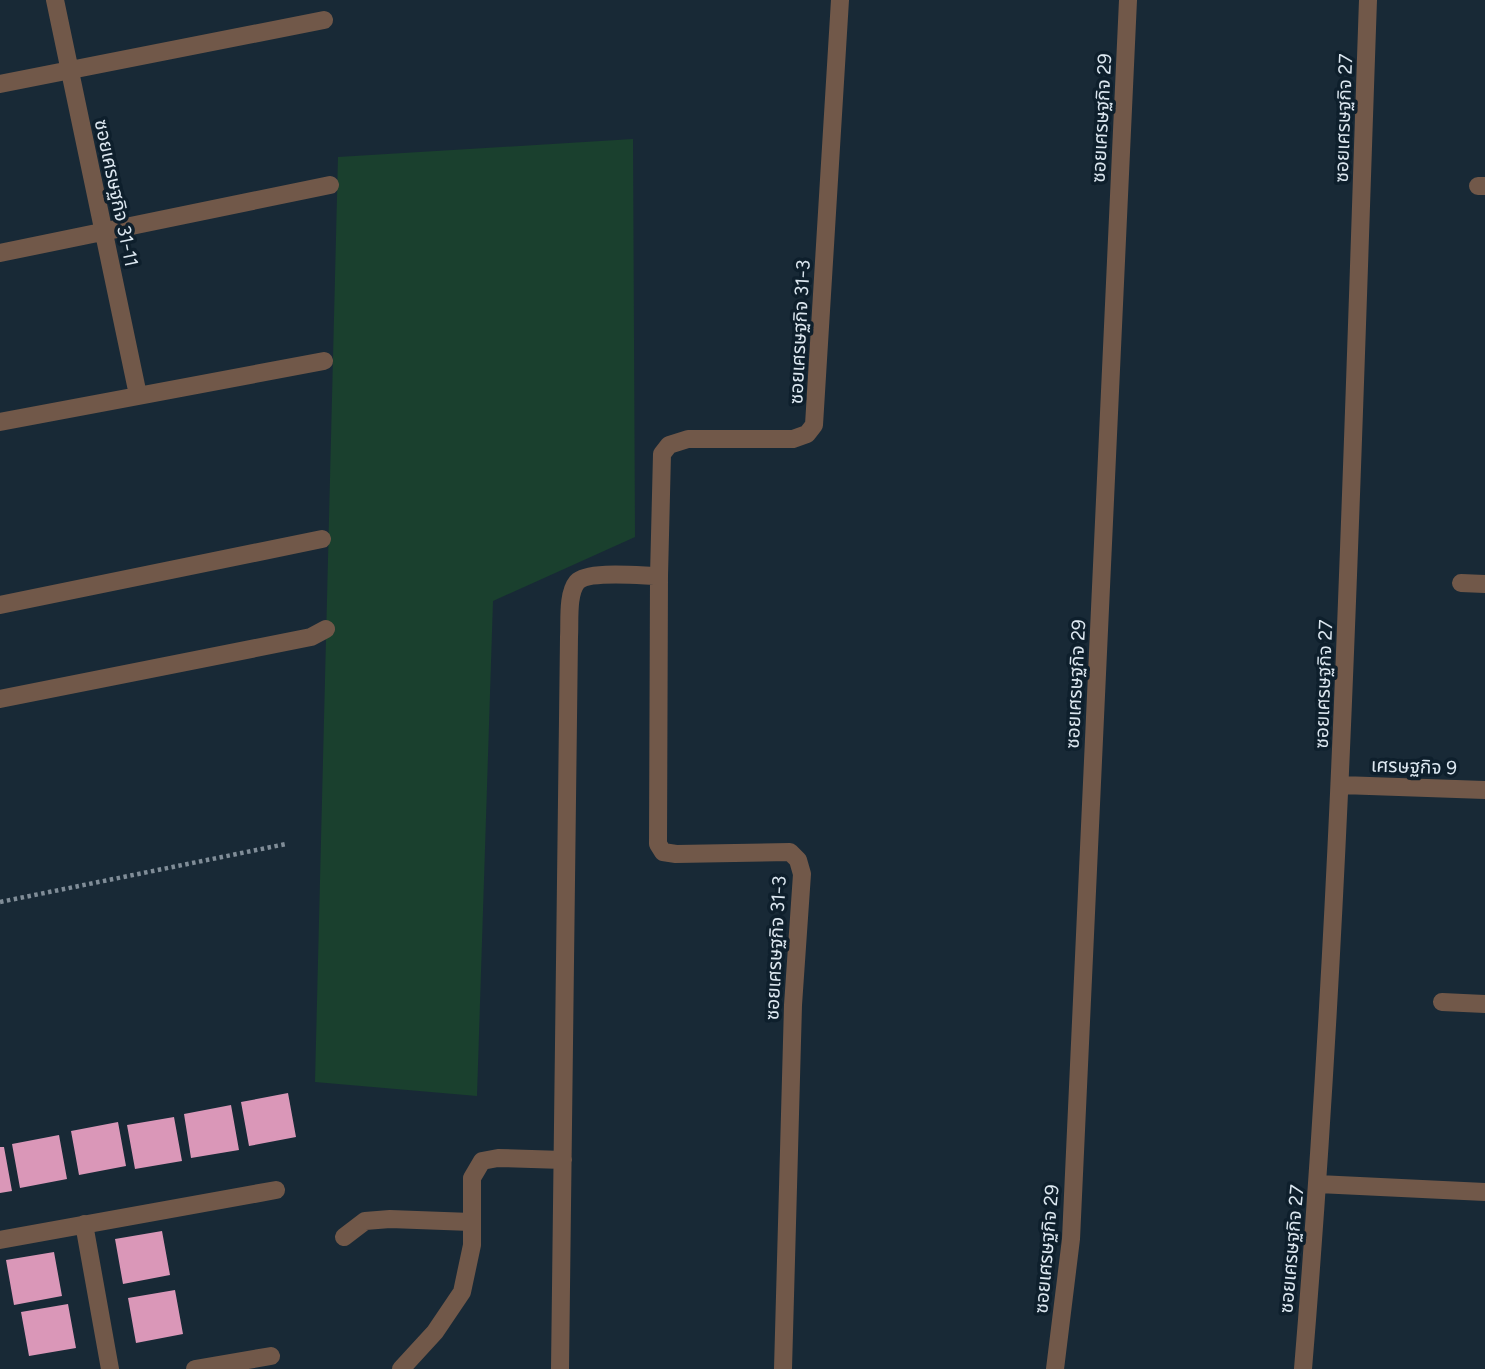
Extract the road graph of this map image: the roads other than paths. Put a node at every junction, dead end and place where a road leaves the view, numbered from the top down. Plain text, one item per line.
1 (55, 0) edge
2 (839, 0) edge
3 (1128, 0) edge
4 (1368, 0) edge
5 (324, 20) dead end
6 (69, 69) junction
7 (0, 84) edge
8 (330, 185) dead end
9 (103, 232) junction
10 (0, 253) edge
11 (324, 361) dead end
12 (138, 395) junction
13 (0, 422) edge
14 (322, 539) dead end
15 (659, 576) junction
16 (1461, 583) dead end
17 (1485, 584) edge
18 (0, 605) edge
19 (326, 629) dead end
20 (0, 699) edge
21 (1341, 785) junction
22 (1485, 790) edge
23 (1441, 1002) dead end
24 (1485, 1004) edge
25 (563, 1160) junction
26 (1318, 1184) junction
27 (276, 1190) dead end
28 (1485, 1192) edge
29 (471, 1222) junction
30 (84, 1224) junction
31 (344, 1237) dead end
32 (0, 1240) edge
33 (271, 1356) dead end
34 (110, 1369) edge
35 (195, 1369) edge
36 (401, 1369) edge
37 (560, 1369) edge
38 (783, 1369) edge
39 (1055, 1369) edge
40 (1303, 1369) edge

1 - 6 street, ซอยเศรษฐกิจ 31-11
2 - 15 street, ซอยเศรษฐกิจ 31-3
3 - 39 street, ซอยเศรษฐกิจ 29
4 - 21 street, ซอยเศรษฐกิจ 27
5 - 6 street
6 - 7 street
6 - 9 street, ซอยเศรษฐกิจ 31-11
8 - 9 street
9 - 10 street
9 - 12 street, ซอยเศรษฐกิจ 31-11
11 - 12 street
12 - 13 street
14 - 18 street
15 - 25 street
15 - 38 street, ซอยเศรษฐกิจ 31-3
16 - 17 street
19 - 20 street
21 - 22 street, เศรษฐกิจ 9
21 - 26 street, ซอยเศรษฐกิจ 27
23 - 24 street
25 - 29 street
25 - 37 street
26 - 28 street
26 - 40 street, ซอยเศรษฐกิจ 27
27 - 30 street
29 - 31 street
29 - 36 street
30 - 32 street
30 - 34 street
33 - 35 street

